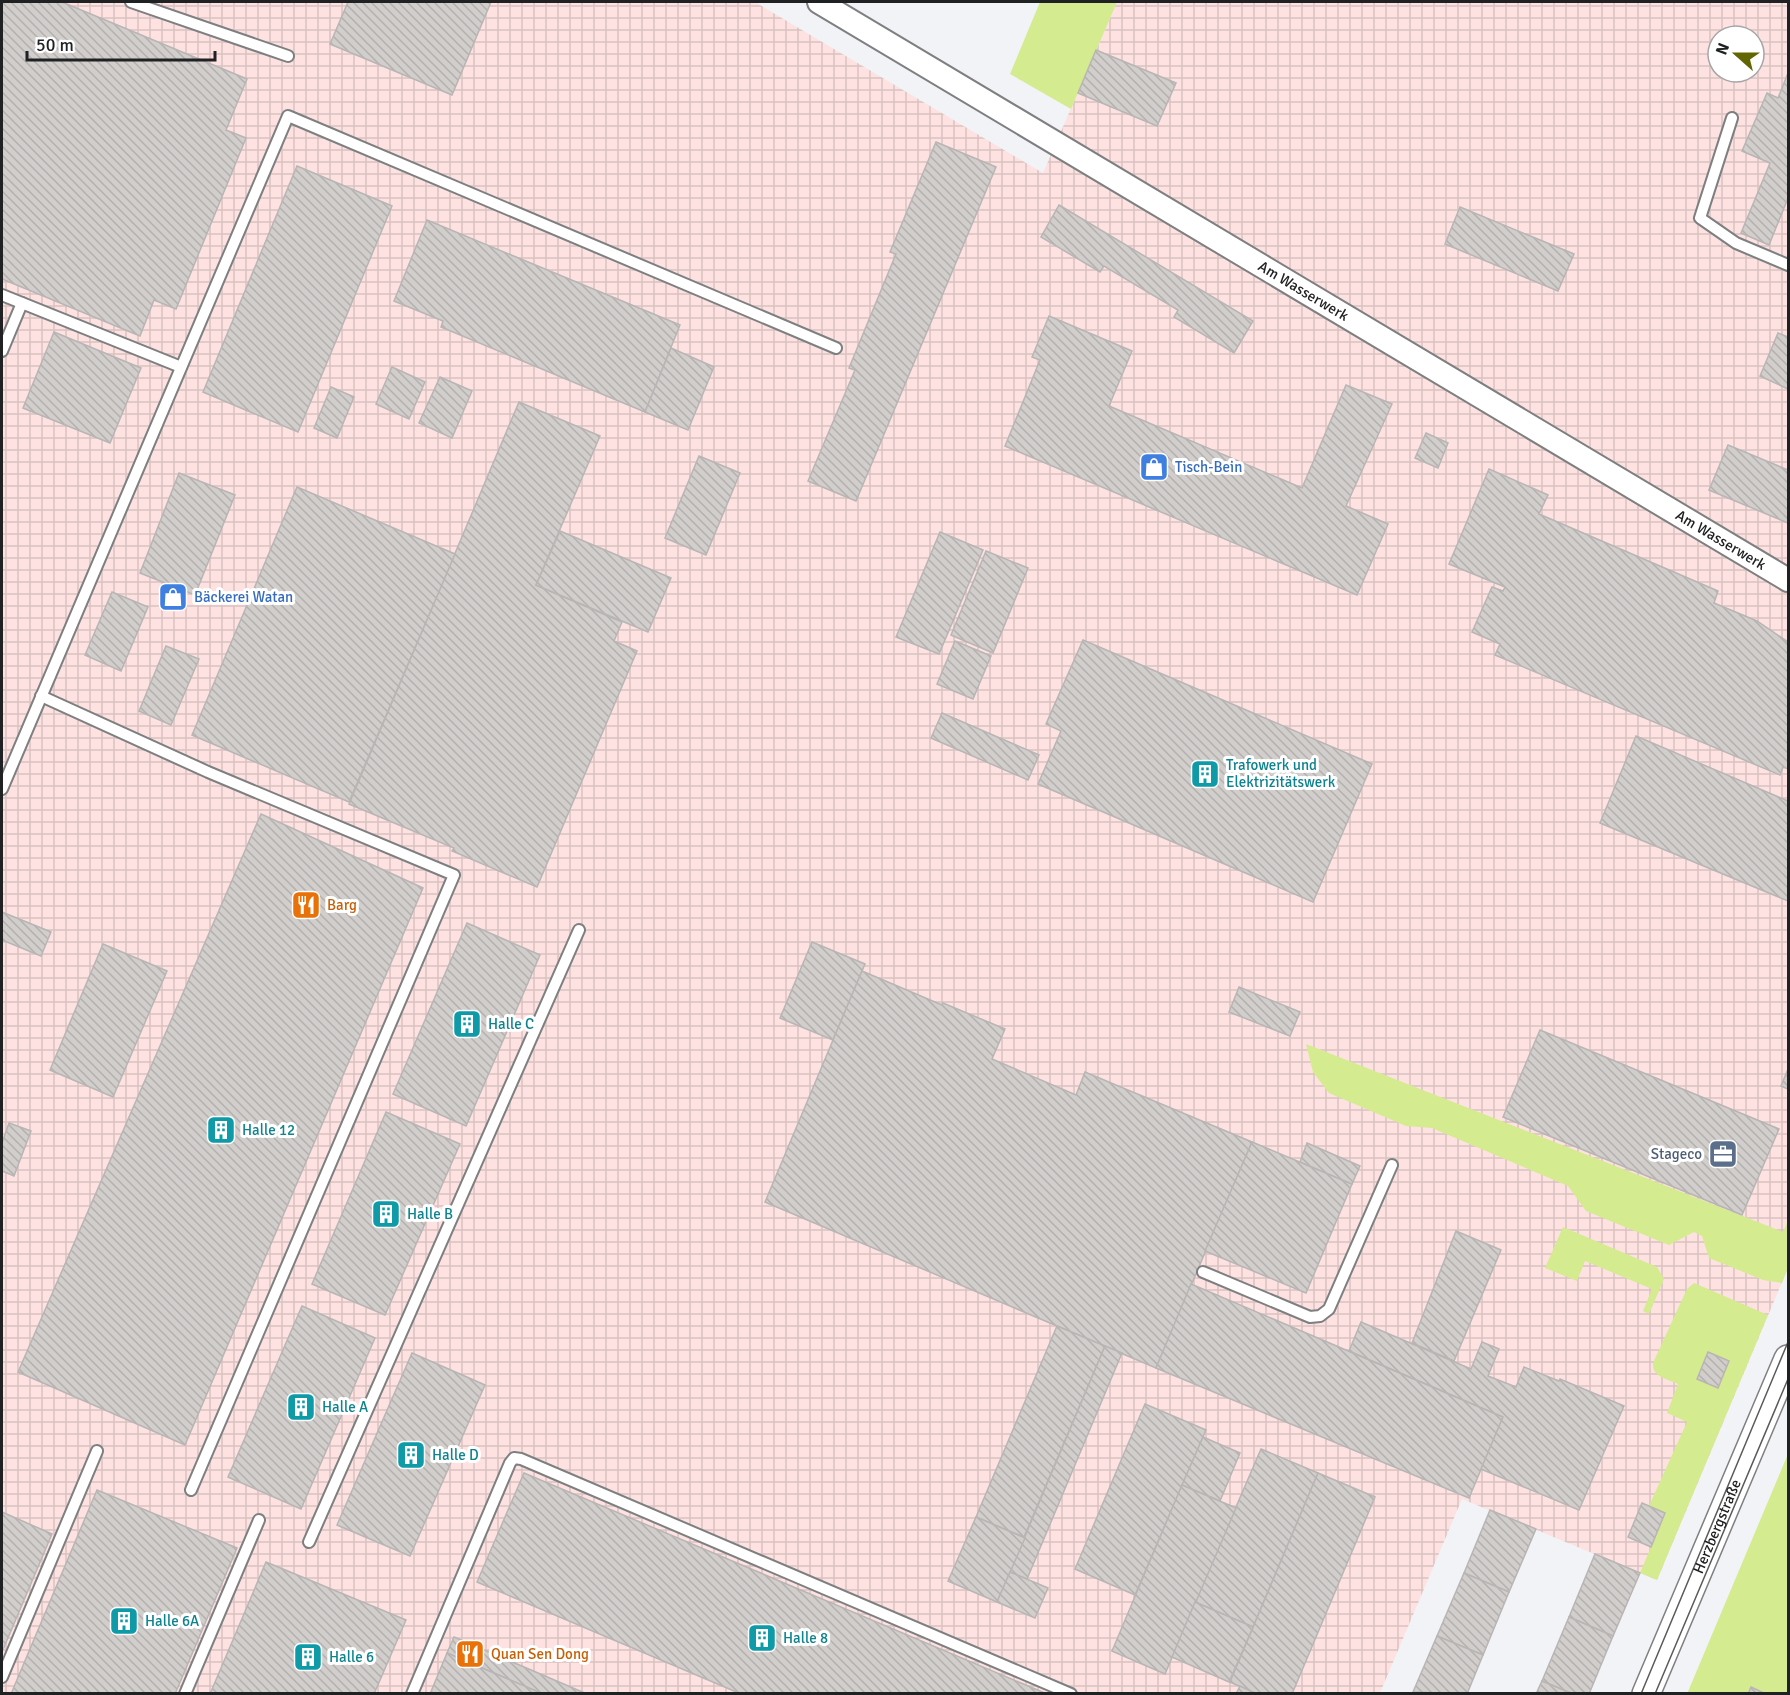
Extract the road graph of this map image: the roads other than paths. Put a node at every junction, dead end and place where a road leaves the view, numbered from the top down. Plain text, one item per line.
1 (131, 2) edge
2 (819, 2) edge
3 (288, 56) dead end
4 (1732, 118) dead end
5 (1788, 266) edge
6 (2, 295) edge
7 (22, 303) junction
8 (836, 348) dead end
9 (2, 351) edge
10 (181, 367) junction
11 (1788, 580) edge
12 (41, 696) junction
13 (2, 789) edge
14 (579, 930) dead end
15 (1392, 1165) dead end
16 (1203, 1272) dead end
17 (1788, 1359) edge
18 (98, 1451) dead end
19 (191, 1490) dead end
20 (259, 1520) dead end
21 (309, 1542) dead end
22 (2, 1677) edge
23 (185, 1694) edge
24 (412, 1694) edge
25 (1071, 1694) edge
26 (1646, 1694) edge

1 - 3 lane
2 - 11 street, Am Wasserwerk
4 - 5 lane
6 - 7 lane
7 - 9 lane
7 - 10 lane
8 - 10 lane
10 - 12 lane
12 - 13 lane
12 - 19 lane
14 - 21 lane
15 - 16 lane
17 - 26 street, Herzbergstraße
18 - 22 lane
20 - 23 lane
24 - 25 lane

